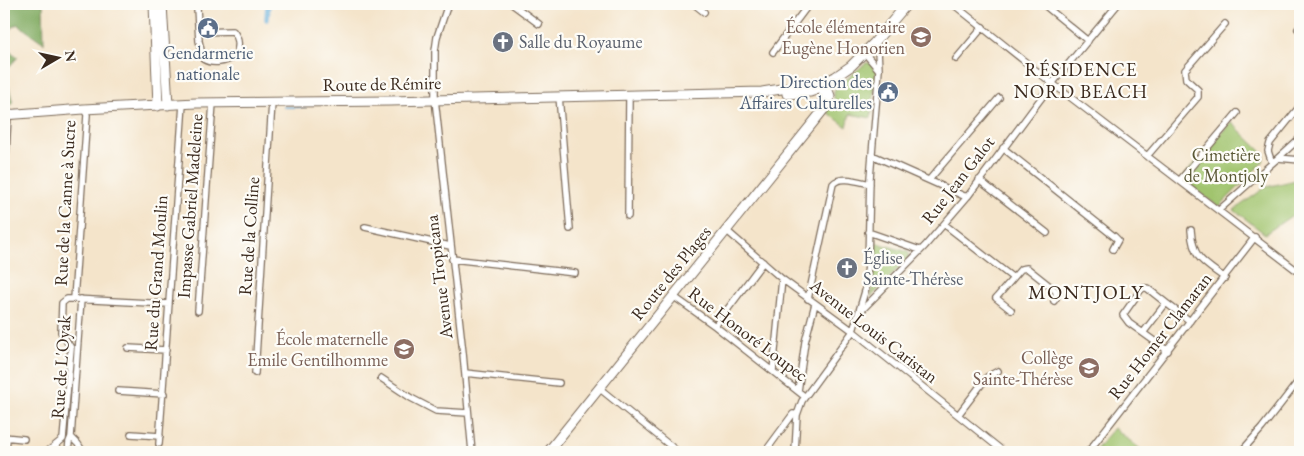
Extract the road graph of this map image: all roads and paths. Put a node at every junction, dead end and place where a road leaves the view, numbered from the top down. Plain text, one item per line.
1 (198, 4) edge
2 (448, 4) edge
3 (512, 4) edge
4 (694, 4) edge
5 (809, 4) edge
6 (907, 4) edge
7 (953, 4) edge
8 (1043, 4) edge
9 (1118, 4) edge
10 (158, 5) edge
11 (961, 6) edge
12 (704, 12) dead end
13 (539, 24) dead end
14 (1225, 24) dead end
15 (983, 28) junction
16 (198, 32) junction
17 (1088, 41) junction
18 (871, 49) junction
19 (772, 52) dead end
20 (956, 59) dead end
21 (878, 70) junction
22 (826, 84) junction
23 (1053, 84) junction
24 (762, 92) junction
25 (810, 92) junction
26 (629, 95) junction
27 (560, 96) junction
28 (999, 98) dead end
29 (435, 99) junction
30 (823, 100) junction
31 (272, 102) junction
32 (213, 103) junction
33 (183, 104) junction
34 (163, 105) junction
35 (1300, 106) edge
36 (84, 109) junction
37 (1237, 113) dead end
38 (6, 115) edge
39 (819, 115) junction
40 (1300, 138) edge
41 (1003, 148) junction
42 (872, 155) junction
43 (1148, 155) junction
44 (1278, 158) junction
45 (1300, 160) edge
46 (1272, 163) junction
47 (929, 180) junction
48 (979, 180) junction
49 (1180, 180) junction
50 (870, 184) junction
51 (968, 196) junction
52 (4, 197) edge
53 (1222, 212) junction
54 (628, 216) dead end
55 (944, 224) junction
56 (365, 227) dead end
57 (570, 229) dead end
58 (726, 230) junction
59 (1191, 230) dead end
60 (868, 232) junction
61 (1046, 233) dead end
62 (1255, 238) junction
63 (450, 246) junction
64 (1113, 249) dead end
65 (920, 250) junction
66 (452, 259) junction
67 (763, 262) junction
68 (575, 272) dead end
69 (1300, 273) edge
70 (1013, 278) junction
71 (1225, 278) junction
72 (782, 279) junction
73 (672, 296) junction
74 (77, 299) junction
75 (808, 299) junction
76 (1054, 301) dead end
77 (1166, 303) junction
78 (169, 304) junction
79 (815, 304) junction
80 (1011, 310) dead end
81 (198, 311) dead end
82 (860, 312) junction
83 (1190, 321) junction
84 (716, 326) junction
85 (853, 331) junction
86 (1143, 333) junction
87 (128, 348) dead end
88 (166, 350) junction
89 (1168, 351) junction
90 (772, 370) junction
91 (998, 371) dead end
92 (255, 373) dead end
93 (465, 373) junction
94 (381, 378) dead end
95 (1300, 379) edge
96 (559, 383) dead end
97 (599, 388) junction
98 (118, 391) dead end
99 (798, 391) junction
100 (164, 394) junction
101 (804, 396) junction
102 (468, 413) junction
103 (798, 415) junction
104 (958, 415) junction
105 (131, 434) dead end
106 (160, 436) junction
107 (71, 437) junction
108 (5, 438) edge
109 (24, 439) dead end
110 (159, 444) dead end
111 (6, 452) edge
112 (47, 452) edge
113 (68, 452) edge
114 (83, 452) edge
115 (472, 452) edge
116 (548, 452) edge
117 (677, 452) edge
118 (765, 452) edge
119 (795, 452) edge
120 (1004, 452) edge
121 (1088, 452) edge
122 (1241, 452) edge

1 - 10 street
1 - 16 street
2 - 29 street, Avenue Tropicana
3 - 13 street
4 - 12 street
5 - 19 street
6 - 18 main road, Route de Rémire
7 - 11 street
8 - 17 street
9 - 17 street, Rue Jean Galot
10 - 34 main road
11 - 15 street
14 - 43 street
15 - 20 street
15 - 23 street
16 - 16 street
17 - 23 street, Rue Jean Galot
18 - 21 street
18 - 21 street
18 - 22 main road, Route de Rémire
21 - 42 street
22 - 24 main road, Route de Rémire
22 - 25 main road, Route de Rémire
22 - 30 main road, Route des Plages
22 - 39 main road, Route des Plages
23 - 41 street, Rue Jean Galot
23 - 43 street
24 - 25 main road, Route de Rémire
24 - 26 main road, Route de Rémire
25 - 30 main road
26 - 27 main road, Route de Rémire
26 - 54 street
27 - 29 main road, Route de Rémire
27 - 57 street
28 - 47 street
29 - 31 main road, Route de Rémire
29 - 63 street, Avenue Tropicana
30 - 39 main road, Route des Plages
31 - 32 main road, Route de Rémire
31 - 92 street, Rue de la Colline
32 - 33 main road, Route de Rémire
32 - 81 street, Impasse Gabriel Madeleine
33 - 34 main road, Route de Rémire
33 - 78 street, Rue du Grand Moulin
34 - 36 main road, Route de Rémire
35 - 46 street
36 - 38 main road, Route de Rémire
36 - 74 street, Rue de la Canne à Sucre
37 - 49 street
38 - 52 street
39 - 58 main road, Route des Plages
40 - 44 street
41 - 48 street, Rue Jean Galot
41 - 64 street
42 - 47 street
42 - 50 street
43 - 49 street
44 - 45 street
44 - 46 street
46 - 53 street
47 - 51 street
48 - 51 street, Rue Jean Galot
48 - 61 street
49 - 53 street
50 - 60 street
50 - 75 street
51 - 55 street, Rue Jean Galot
53 - 62 street
55 - 65 street, Rue Jean Galot
55 - 70 street
56 - 63 street
58 - 67 street, Avenue Louis Caristan
58 - 73 main road, Route des Plages
59 - 71 street
60 - 65 street
60 - 82 street
62 - 69 street
62 - 71 street, Rue Homer Clamaran
63 - 66 street, Avenue Tropicana
65 - 82 street, Rue Jean Galot
66 - 68 street
66 - 93 street, Avenue Tropicana
67 - 72 street, Avenue Louis Caristan
67 - 84 street
70 - 76 street
70 - 80 street
71 - 83 street, Rue Homer Clamaran
72 - 75 street, Avenue Louis Caristan
72 - 90 street
73 - 84 street, Rue Honoré Loupec
73 - 97 main road, Route des Plages
74 - 78 street
74 - 107 street, Rue de L'Oyak
74 - 112 street
75 - 79 street, Avenue Louis Caristan
77 - 83 street
77 - 86 street
77 - 86 street
78 - 88 street, Rue du Grand Moulin
79 - 85 street, Avenue Louis Caristan
79 - 99 street
82 - 85 street
83 - 89 street, Rue Homer Clamaran
84 - 90 street, Rue Honoré Loupec
85 - 101 street
85 - 104 street, Avenue Louis Caristan
86 - 89 street
87 - 88 street
88 - 100 street, Rue du Grand Moulin
89 - 121 street, Rue Homer Clamaran
90 - 99 street, Rue Honoré Loupec
91 - 104 street
93 - 96 street
93 - 102 street, Avenue Tropicana
94 - 102 street
95 - 122 street
97 - 116 main road, Route des Plages
97 - 117 street
98 - 100 street
99 - 101 street, Rue Honoré Loupec
100 - 106 street, Rue du Grand Moulin
101 - 103 street
102 - 115 street, Avenue Tropicana
103 - 118 street
103 - 119 street
104 - 120 street, Avenue Louis Caristan
105 - 106 street
106 - 110 street, Rue du Grand Moulin
107 - 113 street, Rue de L'Oyak
107 - 114 street, Rue de L'Oyak
108 - 109 street
108 - 111 street

